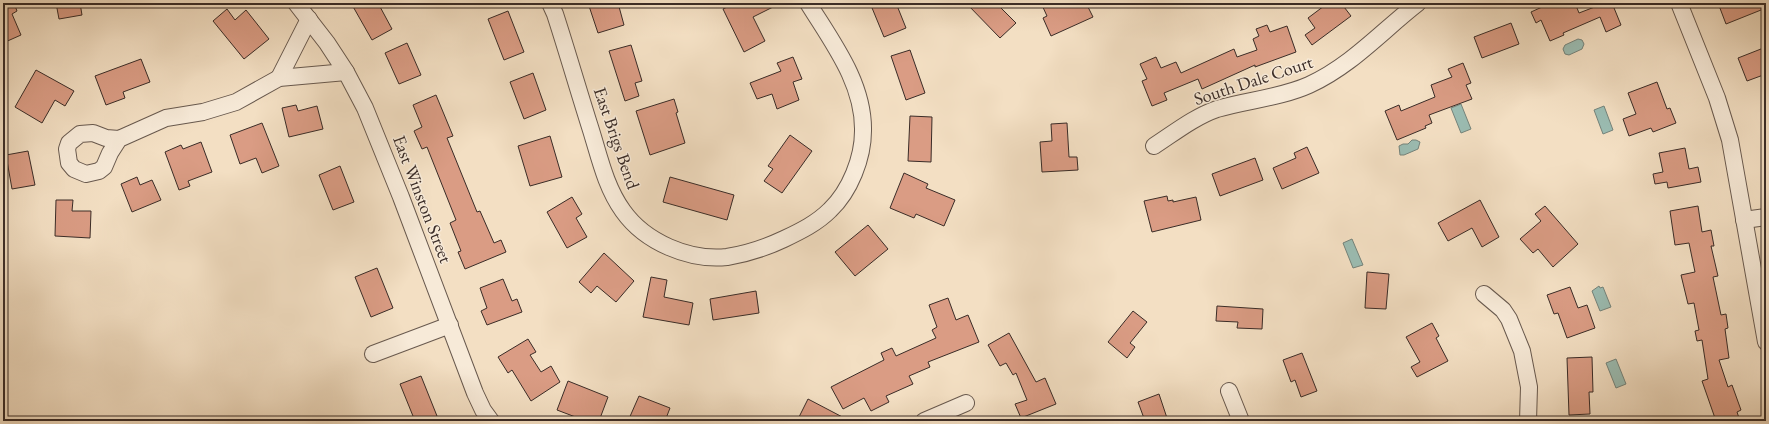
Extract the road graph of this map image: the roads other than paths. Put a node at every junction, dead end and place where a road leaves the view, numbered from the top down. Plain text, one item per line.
1 (296, 3) edge
2 (550, 3) edge
3 (808, 3) edge
4 (1418, 3) edge
5 (1680, 3) edge
6 (309, 19) junction
7 (346, 72) junction
8 (279, 78) junction
9 (119, 139) dead end
10 (1154, 146) dead end
11 (1766, 217) edge
12 (1744, 220) junction
13 (1484, 294) dead end
14 (450, 325) junction
15 (1766, 342) edge
16 (373, 354) dead end
17 (1229, 391) dead end
18 (966, 403) dead end
19 (491, 421) edge
20 (924, 421) edge
21 (1241, 421) edge
22 (1528, 421) edge

1 - 6 street, East Winston Street
2 - 3 street, East Brigs Bend
4 - 10 street, South Dale Court
5 - 12 street
6 - 7 street, East Winston Street
6 - 8 street
7 - 8 street
7 - 14 street, East Winston Street
8 - 9 street
11 - 12 street
12 - 15 street
13 - 22 street
14 - 16 street
14 - 19 street, East Winston Street
17 - 21 street
18 - 20 street

